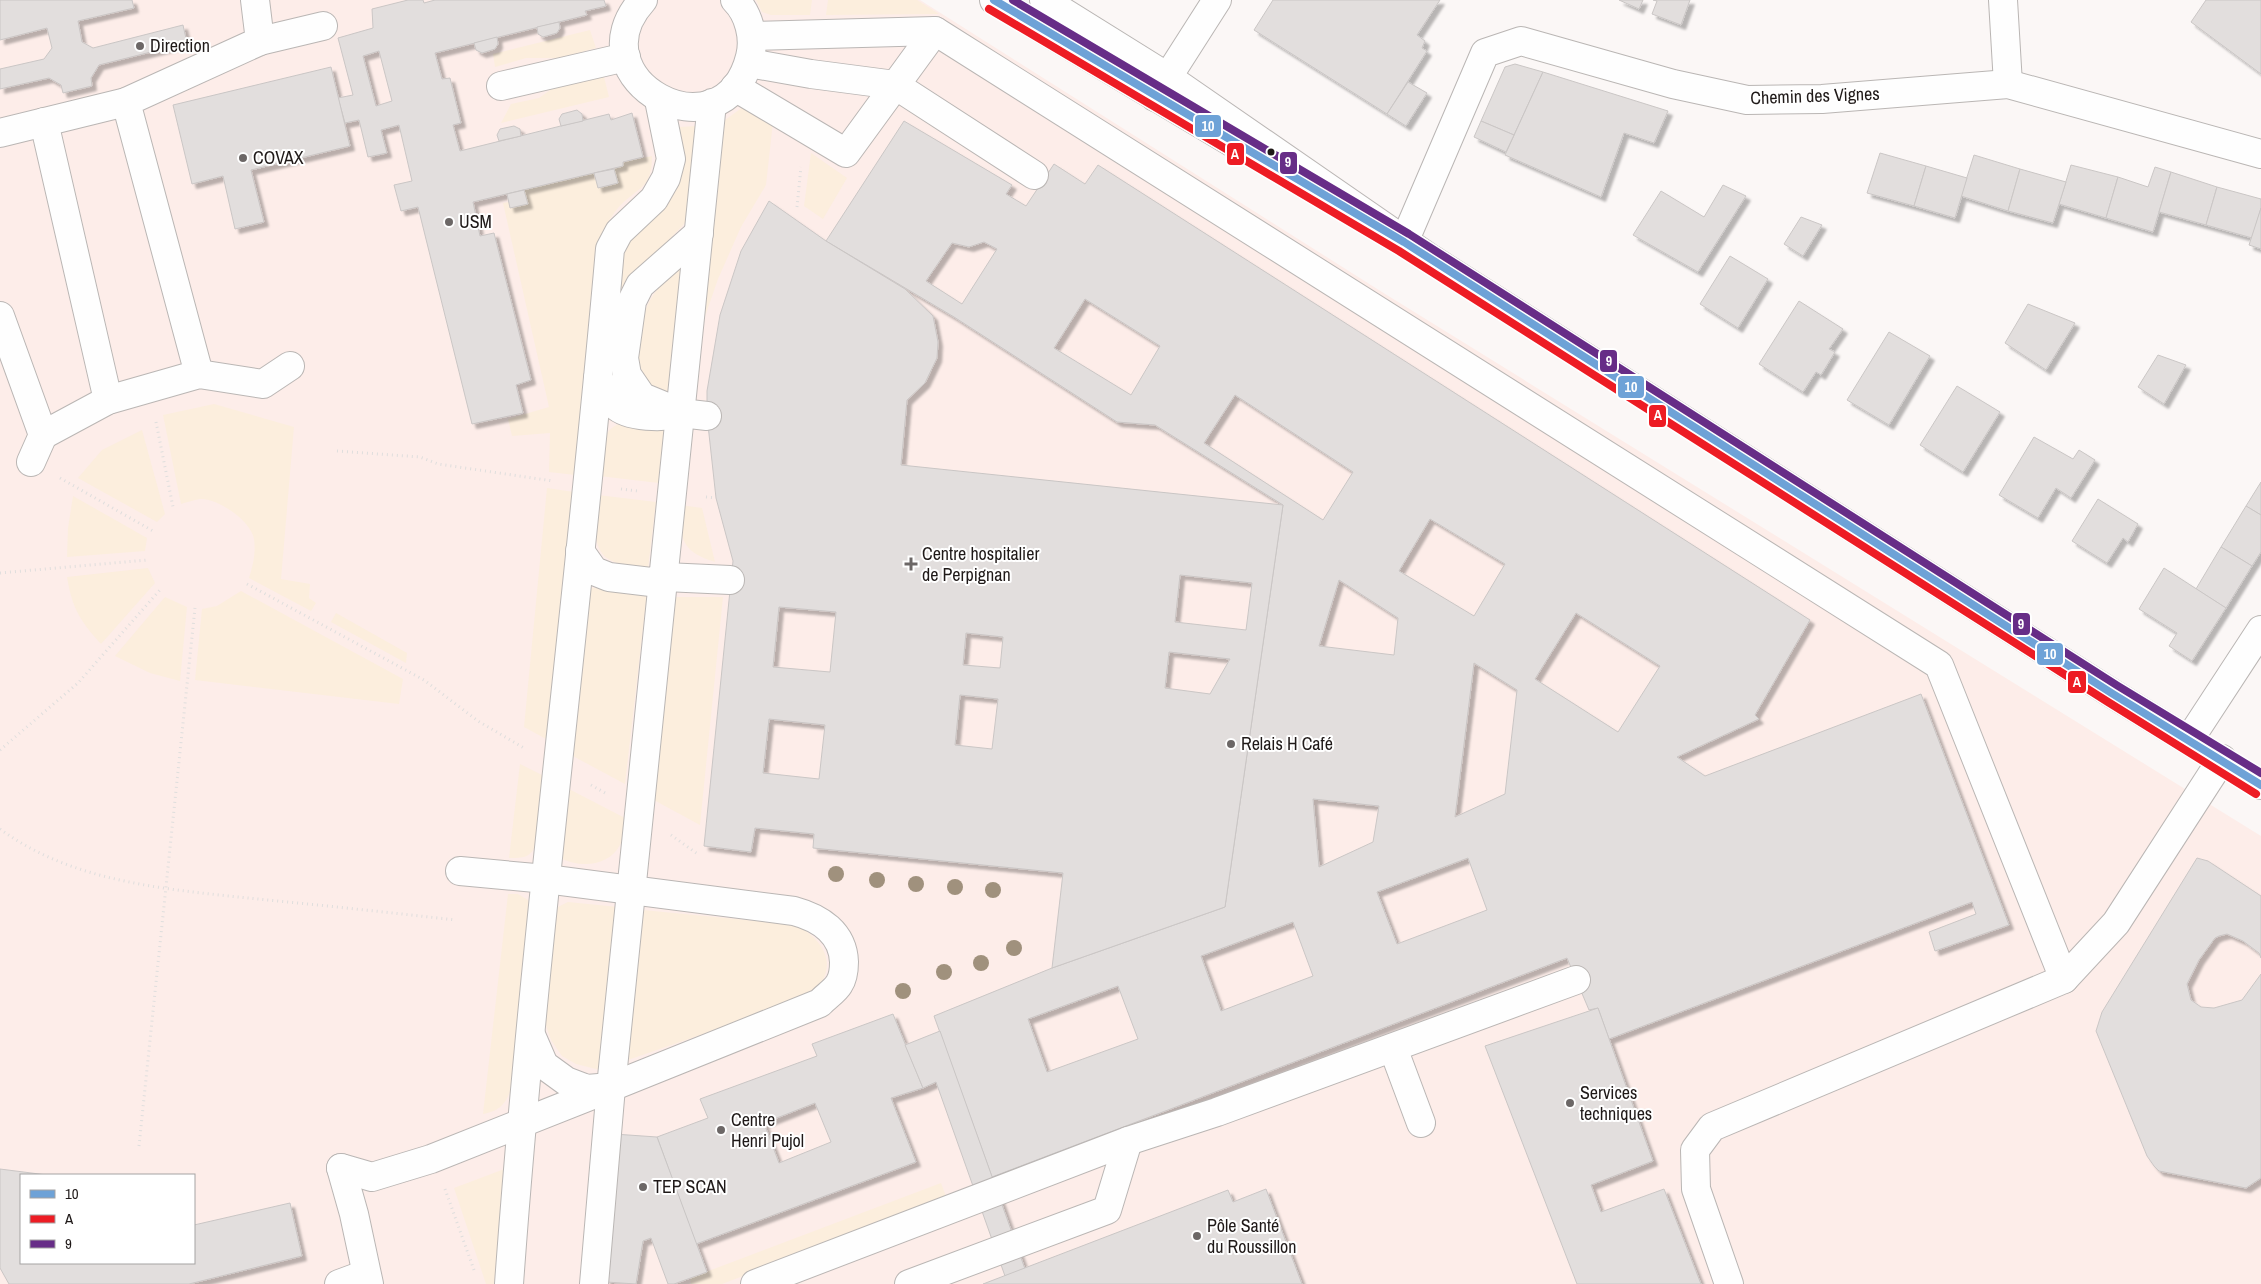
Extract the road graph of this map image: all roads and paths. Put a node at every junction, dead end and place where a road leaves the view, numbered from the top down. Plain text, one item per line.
1 (255, 0) edge
2 (643, 0) edge
3 (735, 0) edge
4 (994, 0) edge
5 (1044, 0) edge
6 (1217, 0) edge
7 (2002, 0) edge
8 (323, 26) dead end
9 (935, 31) junction
10 (752, 36) junction
11 (260, 41) junction
12 (626, 57) junction
13 (749, 63) junction
14 (2008, 84) junction
15 (501, 86) dead end
16 (895, 86) junction
17 (735, 87) junction
18 (1162, 88) junction
19 (659, 100) junction
20 (126, 102) junction
21 (712, 102) junction
22 (44, 122) junction
23 (0, 133) edge
24 (2261, 154) edge
25 (1034, 175) dead end
26 (699, 233) junction
27 (1404, 242) junction
28 (0, 316) edge
29 (290, 366) dead end
30 (199, 374) junction
31 (598, 378) junction
32 (149, 387) junction
33 (108, 400) junction
34 (681, 413) junction
35 (707, 416) dead end
36 (43, 435) junction
37 (337, 451) dead end
38 (31, 462) joint
39 (588, 486) junction
40 (672, 495) junction
41 (716, 498) dead end
42 (173, 507) dead end
43 (152, 531) dead end
44 (580, 550) junction
45 (147, 560) dead end
46 (0, 573) edge
47 (665, 577) junction
48 (730, 580) dead end
49 (247, 584) dead end
50 (160, 590) dead end
51 (195, 608) dead end
52 (2261, 630) edge
53 (2189, 740) junction
54 (0, 750) edge
55 (2222, 759) junction
56 (558, 767) junction
57 (2261, 785) edge
58 (639, 812) junction
59 (0, 829) edge
60 (699, 855) dead end
61 (460, 870) dead end
62 (546, 879) junction
63 (167, 889) junction
64 (631, 890) junction
65 (456, 920) dead end
66 (2064, 979) junction
67 (1576, 980) dead end
68 (531, 1035) junction
69 (1393, 1048) junction
70 (610, 1088) junction
71 (521, 1122) junction
72 (1421, 1123) dead end
73 (1128, 1142) junction
74 (139, 1146) dead end
75 (442, 1181) dead end
76 (475, 1275) dead end
77 (367, 1279) edge
78 (339, 1284) edge
79 (509, 1284) edge
80 (594, 1284) edge
81 (755, 1284) edge
82 (909, 1284) edge
83 (1729, 1284) edge

1 - 11 main road
2 - 12 main road
3 - 10 main road
4 - 18 main road
5 - 18 main road
6 - 18 main road
7 - 14 main road
8 - 11 main road
9 - 10 main road
9 - 16 main road
9 - 66 main road
10 - 13 main road
11 - 20 main road
12 - 15 main road
12 - 19 main road
13 - 16 main road
13 - 17 main road
14 - 24 main road, Chemin des Vignes
14 - 27 main road, Chemin des Vignes
16 - 17 main road
16 - 25 main road
17 - 21 main road
18 - 27 main road
19 - 21 main road
19 - 31 main road
20 - 22 main road
20 - 30 main road
21 - 26 main road
22 - 23 main road
22 - 33 main road
26 - 34 main road
26 - 34 main road
27 - 53 main road
28 - 36 main road
29 - 30 main road
30 - 32 main road
31 - 34 main road
31 - 39 main road
32 - 33 main road
32 - 42 path
33 - 36 main road
34 - 35 main road
34 - 40 main road
36 - 38 main road
37 - 39 path
38 - 43 path
39 - 40 path
39 - 44 main road
40 - 41 path
40 - 47 main road
44 - 47 main road
44 - 56 main road
45 - 46 path
47 - 48 main road
47 - 58 main road
49 - 56 path
50 - 54 path
51 - 63 path
52 - 53 main road
53 - 55 main road
55 - 57 main road
55 - 66 main road
56 - 58 path
56 - 62 main road
58 - 60 path
58 - 64 main road
59 - 63 path
61 - 62 main road
62 - 64 main road
62 - 68 main road
63 - 65 path
63 - 74 path
64 - 70 main road
64 - 70 main road
66 - 83 main road
67 - 69 main road
68 - 70 main road
68 - 71 main road
69 - 72 main road
69 - 73 main road
70 - 71 main road
70 - 80 main road
71 - 77 main road
71 - 79 main road
73 - 81 main road
73 - 82 main road
75 - 76 path
77 - 78 main road

